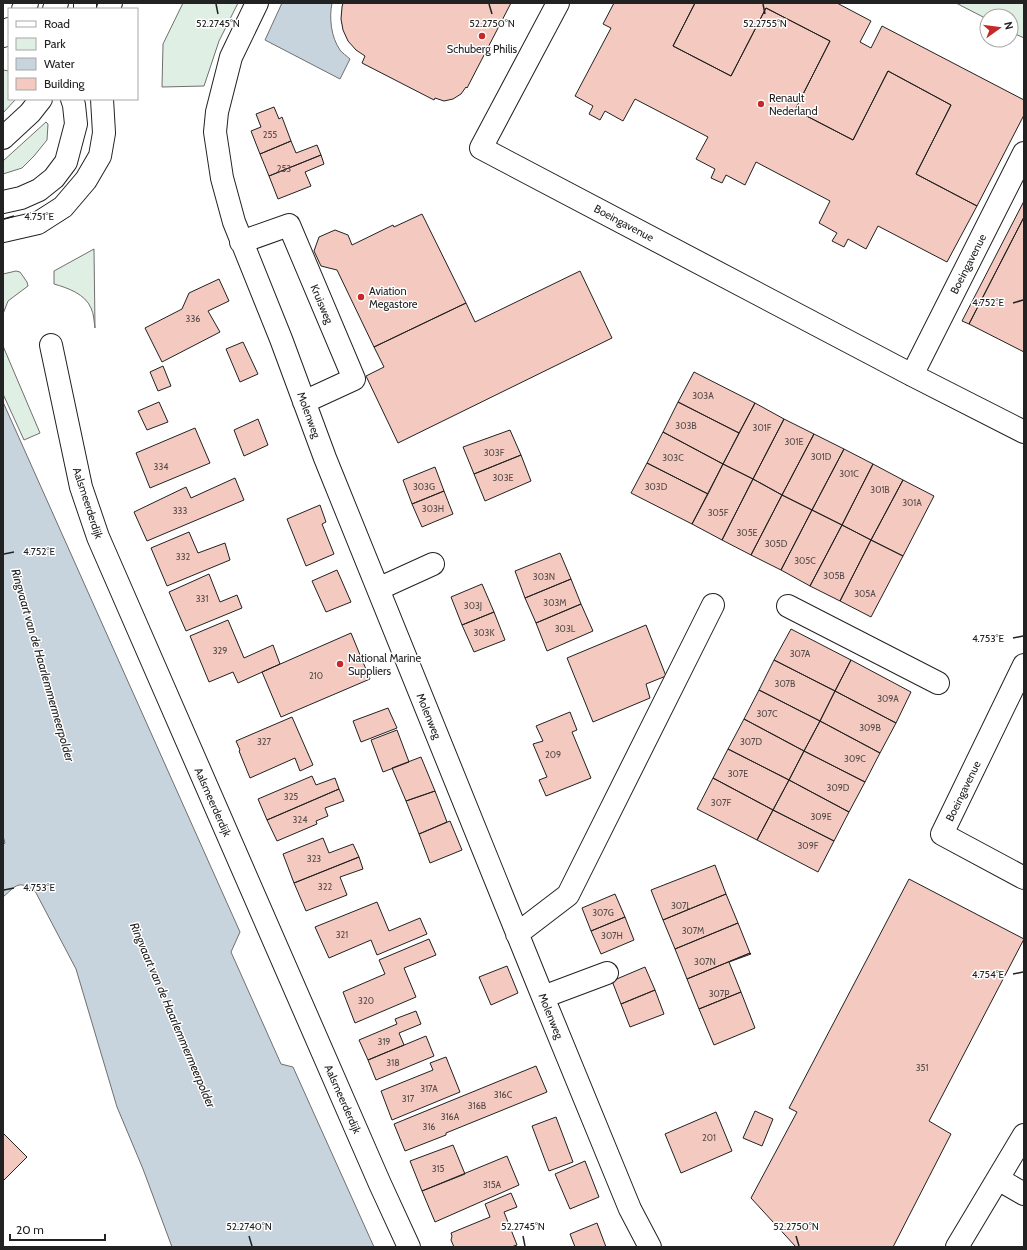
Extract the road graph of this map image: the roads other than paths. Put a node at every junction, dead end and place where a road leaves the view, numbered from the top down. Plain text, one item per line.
1 (257, 3) edge
2 (558, 3) edge
3 (40, 100) edge
4 (72, 100) edge
5 (102, 100) edge
6 (3, 138) edge
7 (1024, 153) edge
8 (3, 202) edge
9 (3, 231) edge
10 (242, 242) junction
11 (51, 345) dead end
12 (912, 376) junction
13 (304, 402) junction
14 (1024, 432) edge
15 (433, 564) dead end
16 (378, 589) junction
17 (713, 605) dead end
18 (788, 606) dead end
19 (1024, 665) edge
20 (938, 683) dead end
21 (1024, 878) edge
22 (517, 934) junction
23 (607, 973) dead end
24 (543, 997) junction
25 (1024, 1135) edge
26 (998, 1179) junction
27 (1024, 1194) edge
28 (409, 1247) edge
29 (650, 1247) edge
30 (957, 1247) edge

1 - 10 street, Molenweg
2 - 12 street, Boeingavenue
3 - 6 street
4 - 8 street
5 - 9 street
7 - 12 street, Boeingavenue
10 - 13 street, Molenweg
10 - 13 street, Kruisweg
11 - 28 street, Aalsmeerderdijk
12 - 14 street, Boeingavenue
13 - 16 street, Molenweg
15 - 16 street
16 - 22 street, Molenweg
17 - 22 street
18 - 20 street
19 - 21 street, Boeingavenue
22 - 24 street, Molenweg
23 - 24 street
24 - 29 street, Molenweg
25 - 26 street
26 - 27 street
26 - 30 street

